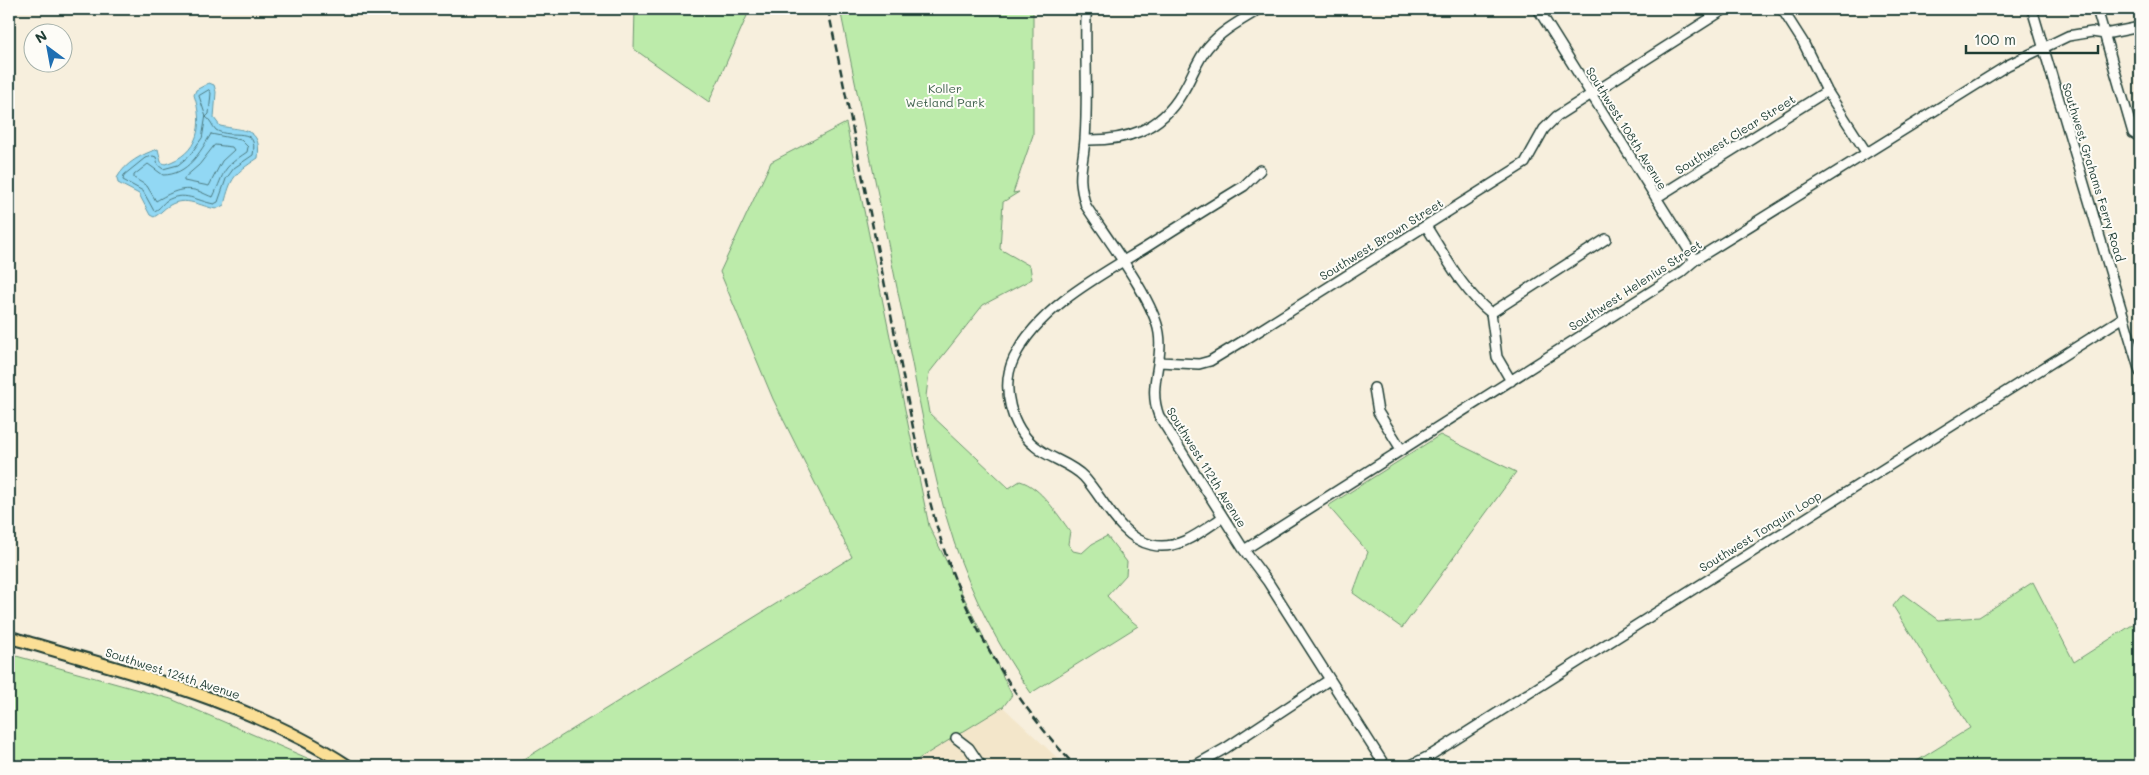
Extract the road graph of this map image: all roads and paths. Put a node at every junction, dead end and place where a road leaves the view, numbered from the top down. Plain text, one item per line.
1 (1088, 9) edge
2 (1260, 9) edge
3 (1538, 9) edge
4 (1725, 9) edge
5 (1782, 9) edge
6 (2032, 9) edge
7 (2097, 9) edge
8 (2140, 27) edge
9 (2105, 34) junction
10 (2044, 47) junction
11 (1827, 91) junction
12 (1591, 93) junction
13 (2140, 138) edge
14 (1085, 140) junction
15 (1866, 152) junction
16 (1260, 170) dead end
17 (1656, 198) junction
18 (1426, 226) junction
19 (1606, 240) dead end
20 (1695, 260) junction
21 (1122, 262) junction
22 (1491, 313) junction
23 (2124, 317) junction
24 (1159, 362) junction
25 (2140, 372) edge
26 (1511, 381) junction
27 (1374, 388) dead end
28 (1401, 450) junction
29 (1223, 517) junction
30 (1244, 550) junction
31 (9, 637) edge
32 (1329, 680) junction
33 (956, 738) dead end
34 (348, 766) edge
35 (981, 766) edge
36 (1194, 766) edge
37 (1385, 766) edge
38 (1409, 766) edge

1 - 14 street, Southwest 112th Avenue
2 - 14 street
3 - 12 street, Southwest 108th Avenue
4 - 12 street, Southwest Brown Street
5 - 11 street
6 - 10 street, Southwest Grahams Ferry Road
7 - 9 street
8 - 9 street, Southwest Helenius Street
9 - 10 street, Southwest Helenius Street
9 - 13 street
10 - 15 street, Southwest Helenius Street
10 - 23 street, Southwest Grahams Ferry Road
11 - 15 street
11 - 17 street, Southwest Clear Street
12 - 17 street, Southwest 108th Avenue
12 - 18 street, Southwest Brown Street
14 - 21 street, Southwest 112th Avenue
15 - 20 street, Southwest Helenius Street
16 - 21 street
17 - 20 street, Southwest 108th Avenue
18 - 22 street
18 - 24 street, Southwest Brown Street
19 - 22 street
20 - 26 street, Southwest Helenius Street
21 - 24 street, Southwest 112th Avenue
21 - 29 street
22 - 26 street
23 - 25 street, Southwest Grahams Ferry Road
23 - 38 street, Southwest Tonquin Loop
24 - 29 street, Southwest 112th Avenue
26 - 28 street, Southwest Helenius Street
27 - 28 street
28 - 30 street, Southwest Helenius Street
29 - 30 street, Southwest 112th Avenue
30 - 32 street, Southwest 112th Avenue
31 - 34 main road, Southwest 124th Avenue
32 - 36 street
32 - 37 street, Southwest 112th Avenue
33 - 35 street

